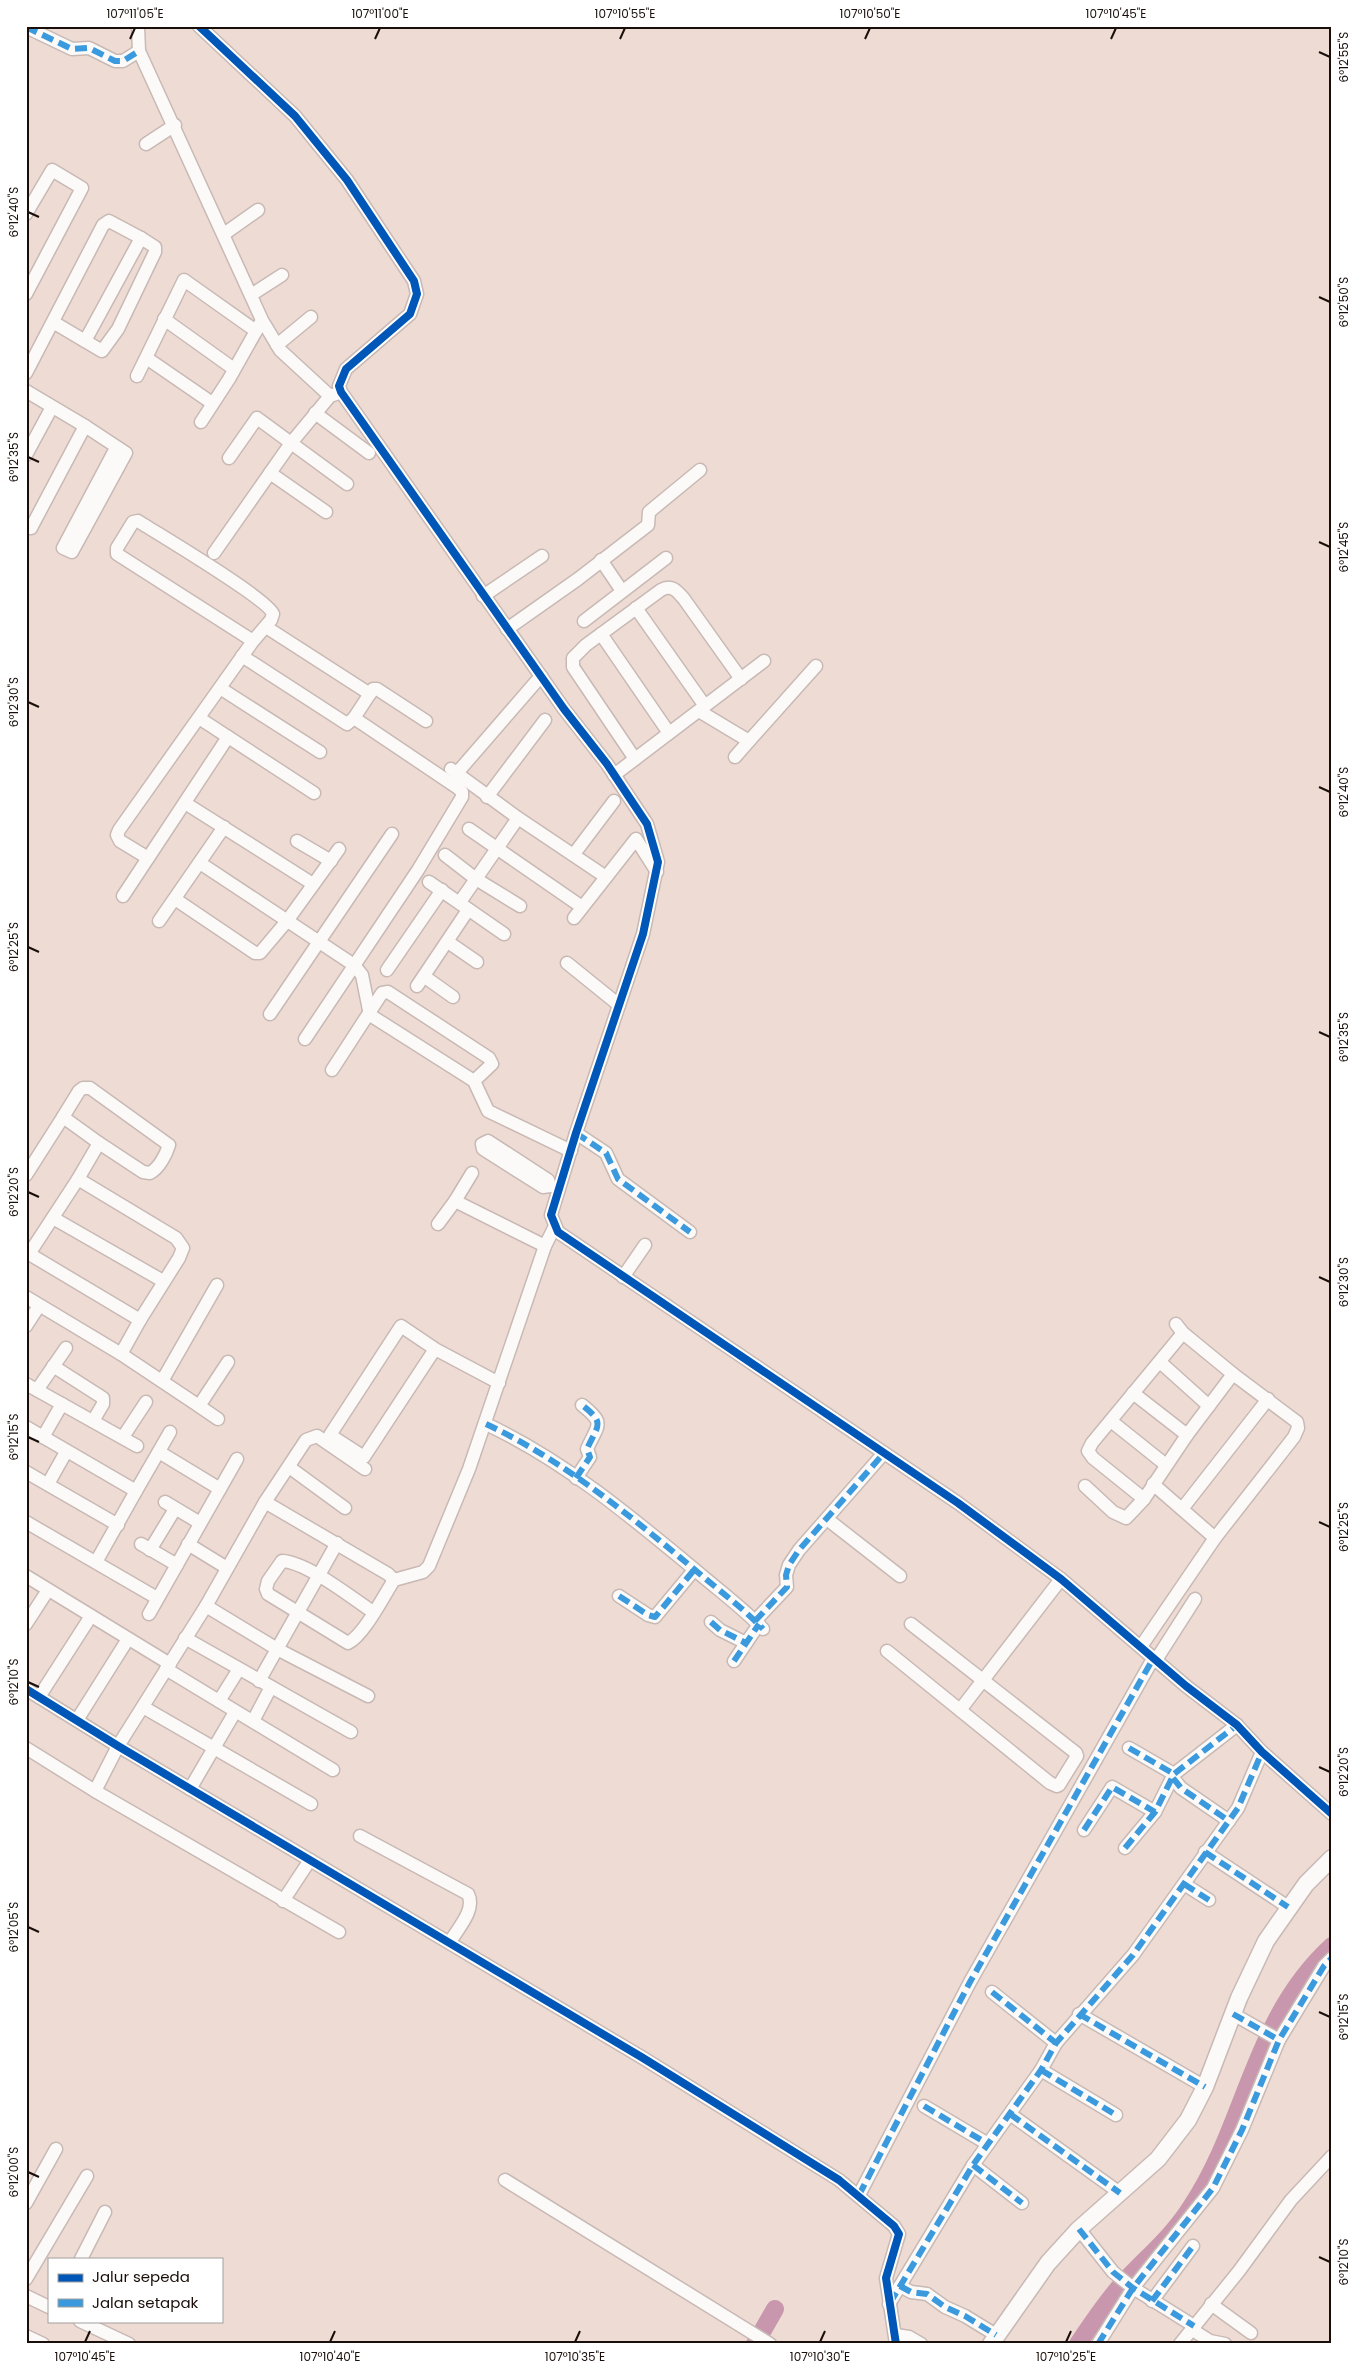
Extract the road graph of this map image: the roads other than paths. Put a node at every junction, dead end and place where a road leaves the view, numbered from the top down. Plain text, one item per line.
1 (138, 26) edge
2 (199, 26) edge
3 (26, 27) edge
4 (139, 51) junction
5 (175, 125) junction
6 (146, 144) dead end
7 (258, 210) dead end
8 (26, 214) edge
9 (224, 234) junction
10 (140, 238) junction
11 (282, 275) dead end
12 (26, 294) edge
13 (251, 295) junction
14 (312, 317) dead end
15 (164, 319) junction
16 (53, 322) junction
17 (259, 326) junction
18 (85, 341) junction
19 (277, 345) junction
20 (148, 359) junction
21 (234, 369) junction
22 (26, 373) edge
23 (137, 376) dead end
24 (26, 391) edge
25 (335, 394) junction
26 (212, 403) junction
27 (52, 407) junction
28 (315, 414) junction
29 (201, 422) dead end
30 (85, 426) junction
31 (291, 442) junction
32 (116, 448) junction
33 (369, 453) dead end
34 (26, 455) edge
35 (229, 458) dead end
36 (700, 470) dead end
37 (270, 474) junction
38 (346, 484) dead end
39 (326, 512) dead end
40 (26, 528) edge
41 (214, 553) dead end
42 (542, 556) dead end
43 (666, 558) dead end
44 (601, 560) junction
45 (622, 591) junction
46 (484, 596) junction
47 (636, 608) junction
48 (584, 621) dead end
49 (266, 626) junction
50 (507, 629) junction
51 (601, 634) junction
52 (253, 641) junction
53 (242, 656) junction
54 (764, 661) dead end
55 (816, 666) dead end
56 (541, 676) junction
57 (741, 679) junction
58 (220, 688) junction
59 (370, 694) junction
60 (702, 708) junction
61 (198, 718) junction
62 (354, 718) junction
63 (545, 720) dead end
64 (426, 721) dead end
65 (669, 734) junction
66 (228, 737) junction
67 (749, 740) junction
68 (320, 752) dead end
69 (735, 757) dead end
70 (635, 759) junction
71 (614, 775) junction
72 (314, 793) dead end
73 (487, 797) junction
74 (614, 801) dead end
75 (185, 803) junction
76 (518, 818) junction
77 (224, 827) junction
78 (469, 829) dead end
79 (392, 834) dead end
80 (297, 841) dead end
81 (339, 849) dead end
82 (496, 849) junction
83 (445, 854) dead end
84 (574, 854) junction
85 (148, 858) junction
86 (331, 862) junction
87 (200, 863) junction
88 (657, 872) junction
89 (606, 877) junction
90 (476, 879) junction
91 (430, 882) dead end
92 (313, 884) junction
93 (442, 890) junction
94 (123, 896) dead end
95 (174, 899) junction
96 (464, 906) junction
97 (520, 906) dead end
98 (159, 920) dead end
99 (287, 921) junction
100 (504, 934) dead end
101 (318, 941) junction
102 (448, 942) junction
103 (476, 962) dead end
104 (567, 963) dead end
105 (354, 965) junction
106 (387, 970) dead end
107 (453, 996) dead end
108 (619, 1005) junction
109 (270, 1014) dead end
110 (370, 1015) junction
111 (305, 1039) dead end
112 (332, 1070) dead end
113 (474, 1081) junction
114 (63, 1117) junction
115 (576, 1133) junction
116 (99, 1143) junction
117 (570, 1151) junction
118 (472, 1173) dead end
119 (26, 1175) edge
120 (78, 1179) junction
121 (554, 1188) junction
122 (455, 1202) junction
123 (53, 1218) junction
124 (438, 1224) dead end
125 (555, 1226) junction
126 (690, 1232) dead end
127 (645, 1245) dead end
128 (545, 1246) junction
129 (28, 1253) edge
130 (623, 1277) junction
131 (163, 1281) junction
132 (217, 1284) dead end
133 (26, 1297) edge
134 (40, 1306) junction
135 (140, 1320) junction
136 (26, 1326) edge
137 (66, 1348) dead end
138 (435, 1349) junction
139 (121, 1354) junction
140 (228, 1362) dead end
141 (1160, 1362) junction
142 (53, 1366) junction
143 (1234, 1374) junction
144 (162, 1381) junction
145 (499, 1383) junction
146 (32, 1387) edge
147 (1133, 1393) junction
148 (1268, 1399) junction
149 (146, 1402) dead end
150 (62, 1404) junction
151 (582, 1405) dead end
152 (199, 1406) junction
153 (1209, 1406) junction
154 (218, 1419) dead end
155 (93, 1421) junction
156 (1112, 1421) junction
157 (486, 1424) junction
158 (26, 1427) edge
159 (170, 1432) dead end
160 (1187, 1435) junction
161 (43, 1437) junction
162 (123, 1437) junction
163 (137, 1446) dead end
164 (66, 1452) junction
165 (160, 1452) junction
166 (884, 1454) junction
167 (237, 1459) dead end
168 (1166, 1466) junction
169 (289, 1467) junction
170 (365, 1469) dead end
171 (26, 1472) edge
172 (576, 1478) junction
173 (48, 1484) junction
174 (1153, 1484) junction
175 (1085, 1486) dead end
176 (220, 1489) junction
177 (136, 1491) junction
178 (1144, 1499) junction
179 (265, 1502) junction
180 (345, 1508) dead end
181 (1182, 1510) junction
182 (826, 1519) junction
183 (26, 1522) edge
184 (200, 1523) junction
185 (118, 1525) junction
186 (1215, 1538) junction
187 (338, 1543) junction
188 (188, 1544) junction
189 (96, 1562) junction
190 (177, 1565) junction
191 (227, 1568) junction
192 (694, 1570) junction
193 (318, 1575) junction
194 (26, 1576) edge
195 (900, 1576) dead end
196 (1061, 1579) junction
197 (394, 1580) junction
198 (48, 1590) junction
199 (619, 1596) dead end
200 (157, 1598) junction
201 (1194, 1599) dead end
202 (206, 1606) junction
203 (297, 1612) junction
204 (373, 1612) junction
205 (149, 1614) dead end
206 (91, 1616) junction
207 (711, 1622) dead end
208 (26, 1624) edge
209 (911, 1624) dead end
210 (759, 1625) junction
211 (128, 1638) junction
212 (185, 1638) junction
213 (746, 1643) junction
214 (1142, 1645) junction
215 (276, 1649) junction
216 (887, 1651) dead end
217 (1155, 1659) junction
218 (734, 1660) dead end
219 (168, 1666) junction
220 (239, 1669) junction
221 (984, 1680) junction
222 (259, 1681) junction
223 (271, 1688) junction
224 (26, 1689) edge
225 (368, 1696) dead end
226 (39, 1697) junction
227 (219, 1701) junction
228 (143, 1707) junction
229 (960, 1710) junction
230 (235, 1712) junction
231 (77, 1720) junction
232 (252, 1721) junction
233 (1237, 1725) junction
234 (351, 1732) dead end
235 (118, 1746) junction
236 (26, 1748) edge
237 (214, 1748) junction
238 (1129, 1748) dead end
239 (1262, 1752) junction
240 (333, 1770) dead end
241 (1173, 1776) junction
242 (190, 1789) junction
243 (95, 1791) junction
244 (311, 1804) dead end
245 (1155, 1812) junction
246 (1332, 1814) edge
247 (1229, 1821) junction
248 (1084, 1830) dead end
249 (360, 1836) dead end
250 (1125, 1848) dead end
251 (1205, 1852) junction
252 (1332, 1858) edge
253 (310, 1860) junction
254 (1184, 1884) junction
255 (1209, 1900) dead end
256 (283, 1901) junction
257 (1288, 1907) junction
258 (339, 1932) dead end
259 (450, 1942) junction
260 (1332, 1958) edge
261 (992, 1992) dead end
262 (1080, 2014) junction
263 (1233, 2014) junction
264 (1277, 2039) junction
265 (1056, 2043) junction
266 (1041, 2070) junction
267 (1205, 2087) junction
268 (924, 2106) dead end
269 (1010, 2114) junction
270 (1116, 2115) dead end
271 (988, 2144) junction
272 (56, 2149) dead end
273 (1332, 2156) edge
274 (972, 2165) junction
275 (87, 2176) dead end
276 (505, 2180) dead end
277 (1120, 2193) junction
278 (857, 2194) junction
279 (26, 2202) edge
280 (1022, 2203) dead end
281 (105, 2212) dead end
282 (1079, 2229) junction
283 (1193, 2246) dead end
284 (82, 2258) edge
285 (26, 2278) edge
286 (900, 2286) junction
287 (1132, 2287) junction
288 (26, 2296) edge
289 (1152, 2301) junction
290 (889, 2304) junction
291 (1211, 2304) junction
292 (48, 2307) edge
293 (82, 2322) edge
294 (1192, 2328) junction
295 (1251, 2333) dead end
296 (26, 2336) edge
297 (896, 2339) edge
298 (994, 2340) edge
299 (43, 2344) edge
300 (129, 2344) edge
301 (770, 2344) edge
302 (921, 2344) edge
303 (1098, 2344) edge
304 (1180, 2344) edge
305 (1225, 2344) edge

1 - 4 street
2 - 25 street
3 - 4 street
4 - 5 street
5 - 6 street
5 - 9 street
7 - 9 street
8 - 12 street
9 - 13 street
10 - 16 street
10 - 18 street
10 - 18 street
11 - 13 street
13 - 17 street
14 - 19 street
15 - 17 street
15 - 20 street
15 - 21 street
16 - 18 street
16 - 22 street
17 - 19 street
17 - 21 street
19 - 25 street
20 - 23 street
20 - 26 street
21 - 26 street
24 - 27 street
25 - 28 street
25 - 46 street
26 - 29 street
27 - 30 street
27 - 34 street
28 - 31 street
28 - 33 street
30 - 32 street
30 - 40 street
31 - 35 street
31 - 37 street
31 - 38 street
32 - 32 street
36 - 44 street
37 - 39 street
37 - 41 street
42 - 46 street
43 - 45 street
44 - 45 street
44 - 50 street
45 - 48 street
46 - 50 street
47 - 51 street
47 - 57 street
47 - 60 street
49 - 52 street
49 - 52 street
49 - 59 street
50 - 56 street
51 - 65 street
51 - 70 street
52 - 53 street
53 - 58 street
53 - 62 street
54 - 57 street
55 - 67 street
56 - 71 street
56 - 73 street
57 - 60 street
58 - 61 street
58 - 68 street
59 - 62 street
59 - 64 street
60 - 65 street
60 - 67 street
61 - 66 street
61 - 85 street
62 - 105 street
63 - 73 street
65 - 70 street
66 - 72 street
66 - 75 street
67 - 69 street
70 - 71 street
71 - 88 street
73 - 76 street
74 - 84 street
75 - 77 street
75 - 85 street
76 - 82 street
76 - 84 street
77 - 87 street
77 - 92 street
78 - 82 street
79 - 101 street
80 - 86 street
81 - 86 street
82 - 89 street
82 - 90 street
83 - 90 street
84 - 89 street
85 - 94 street
86 - 92 street
87 - 95 street
87 - 99 street
88 - 89 street
88 - 108 street
90 - 96 street
90 - 97 street
91 - 93 street
92 - 99 street
93 - 96 street
93 - 106 street
95 - 98 street
95 - 99 street
96 - 100 street
96 - 102 street
99 - 101 street
101 - 105 street
101 - 109 street
102 - 103 street
102 - 107 street
104 - 108 street
105 - 110 street
105 - 111 street
108 - 115 street
110 - 112 street
110 - 113 street
110 - 113 street
113 - 117 street
114 - 116 street
114 - 116 street
114 - 119 street
115 - 117 street
115 - 126 street
116 - 120 street
117 - 121 street
118 - 122 street
120 - 123 street
120 - 131 street
121 - 121 street
121 - 125 street
122 - 124 street
122 - 128 street
123 - 129 street
123 - 131 street
125 - 128 street
125 - 130 street
127 - 130 street
128 - 145 street
129 - 135 street
130 - 166 street
131 - 135 street
132 - 144 street
133 - 134 street
134 - 136 street
134 - 139 street
135 - 139 street
137 - 142 street
138 - 138 street
138 - 145 street
139 - 144 street
140 - 152 street
141 - 143 street
141 - 147 street
141 - 153 street
142 - 146 street
142 - 155 street
143 - 148 street
143 - 153 street
144 - 152 street
145 - 157 street
146 - 150 street
147 - 156 street
147 - 160 street
148 - 181 street
148 - 186 street
149 - 162 street
150 - 155 street
150 - 161 street
151 - 172 street
152 - 154 street
153 - 160 street
155 - 162 street
156 - 168 street
156 - 178 street
157 - 172 street
157 - 197 street
158 - 161 street
159 - 165 street
160 - 168 street
161 - 164 street
162 - 163 street
164 - 173 street
164 - 177 street
165 - 176 street
165 - 177 street
166 - 182 street
166 - 196 street
167 - 176 street
168 - 174 street
169 - 170 street
169 - 179 street
169 - 180 street
171 - 173 street
172 - 192 street
173 - 185 street
174 - 178 street
174 - 181 street
175 - 178 street
176 - 184 street
177 - 185 street
179 - 187 street
179 - 191 street
181 - 186 street
182 - 195 street
182 - 210 street
183 - 189 street
184 - 188 street
184 - 190 street
185 - 189 street
186 - 214 street
187 - 193 street
187 - 197 street
188 - 190 street
188 - 191 street
189 - 200 street
190 - 200 street
191 - 202 street
192 - 199 street
192 - 210 street
193 - 203 street
193 - 203 street
193 - 204 street
194 - 198 street
196 - 214 street
196 - 221 street
197 - 204 street
198 - 206 street
198 - 208 street
200 - 205 street
201 - 217 street
202 - 212 street
202 - 215 street
203 - 204 street
203 - 215 street
206 - 211 street
206 - 226 street
207 - 213 street
209 - 221 street
210 - 213 street
211 - 219 street
211 - 231 street
212 - 219 street
212 - 220 street
213 - 218 street
214 - 217 street
215 - 222 street
215 - 225 street
216 - 229 street
217 - 233 street
217 - 278 street
219 - 227 street
219 - 228 street
220 - 222 street
220 - 227 street
221 - 229 street
221 - 229 street
222 - 223 street
223 - 232 street
223 - 234 street
224 - 226 street
226 - 231 street
227 - 230 street
228 - 235 street
228 - 237 street
230 - 232 street
230 - 237 street
231 - 235 street
232 - 240 street
233 - 239 street
233 - 241 street
235 - 242 street
235 - 243 street
236 - 243 street
237 - 242 street
237 - 244 street
238 - 241 street
239 - 246 street
239 - 247 street
241 - 245 street
241 - 247 street
242 - 253 street
243 - 256 street
245 - 248 street
245 - 250 street
247 - 251 street
249 - 259 street
251 - 254 street
251 - 257 street
252 - 257 main road
253 - 256 street
253 - 259 street
254 - 255 street
254 - 262 street
256 - 258 street
257 - 263 main road
259 - 278 street
260 - 264 street
261 - 265 street
262 - 265 street
262 - 267 street
263 - 264 street
263 - 267 main road
264 - 287 street
265 - 266 street
266 - 269 street
266 - 270 street
267 - 277 main road
268 - 271 street
269 - 271 street
269 - 277 street
271 - 274 street
272 - 279 street
273 - 291 street
274 - 280 street
274 - 286 street
275 - 285 street
276 - 301 street
277 - 282 main road
278 - 290 street
281 - 284 street
282 - 287 street
282 - 298 main road
283 - 289 street
286 - 290 street
286 - 298 street
287 - 289 street
287 - 303 street
288 - 292 street
289 - 294 street
290 - 297 street
291 - 294 street
291 - 295 street
293 - 300 street
294 - 304 street
294 - 305 street
296 - 299 street
297 - 302 street

